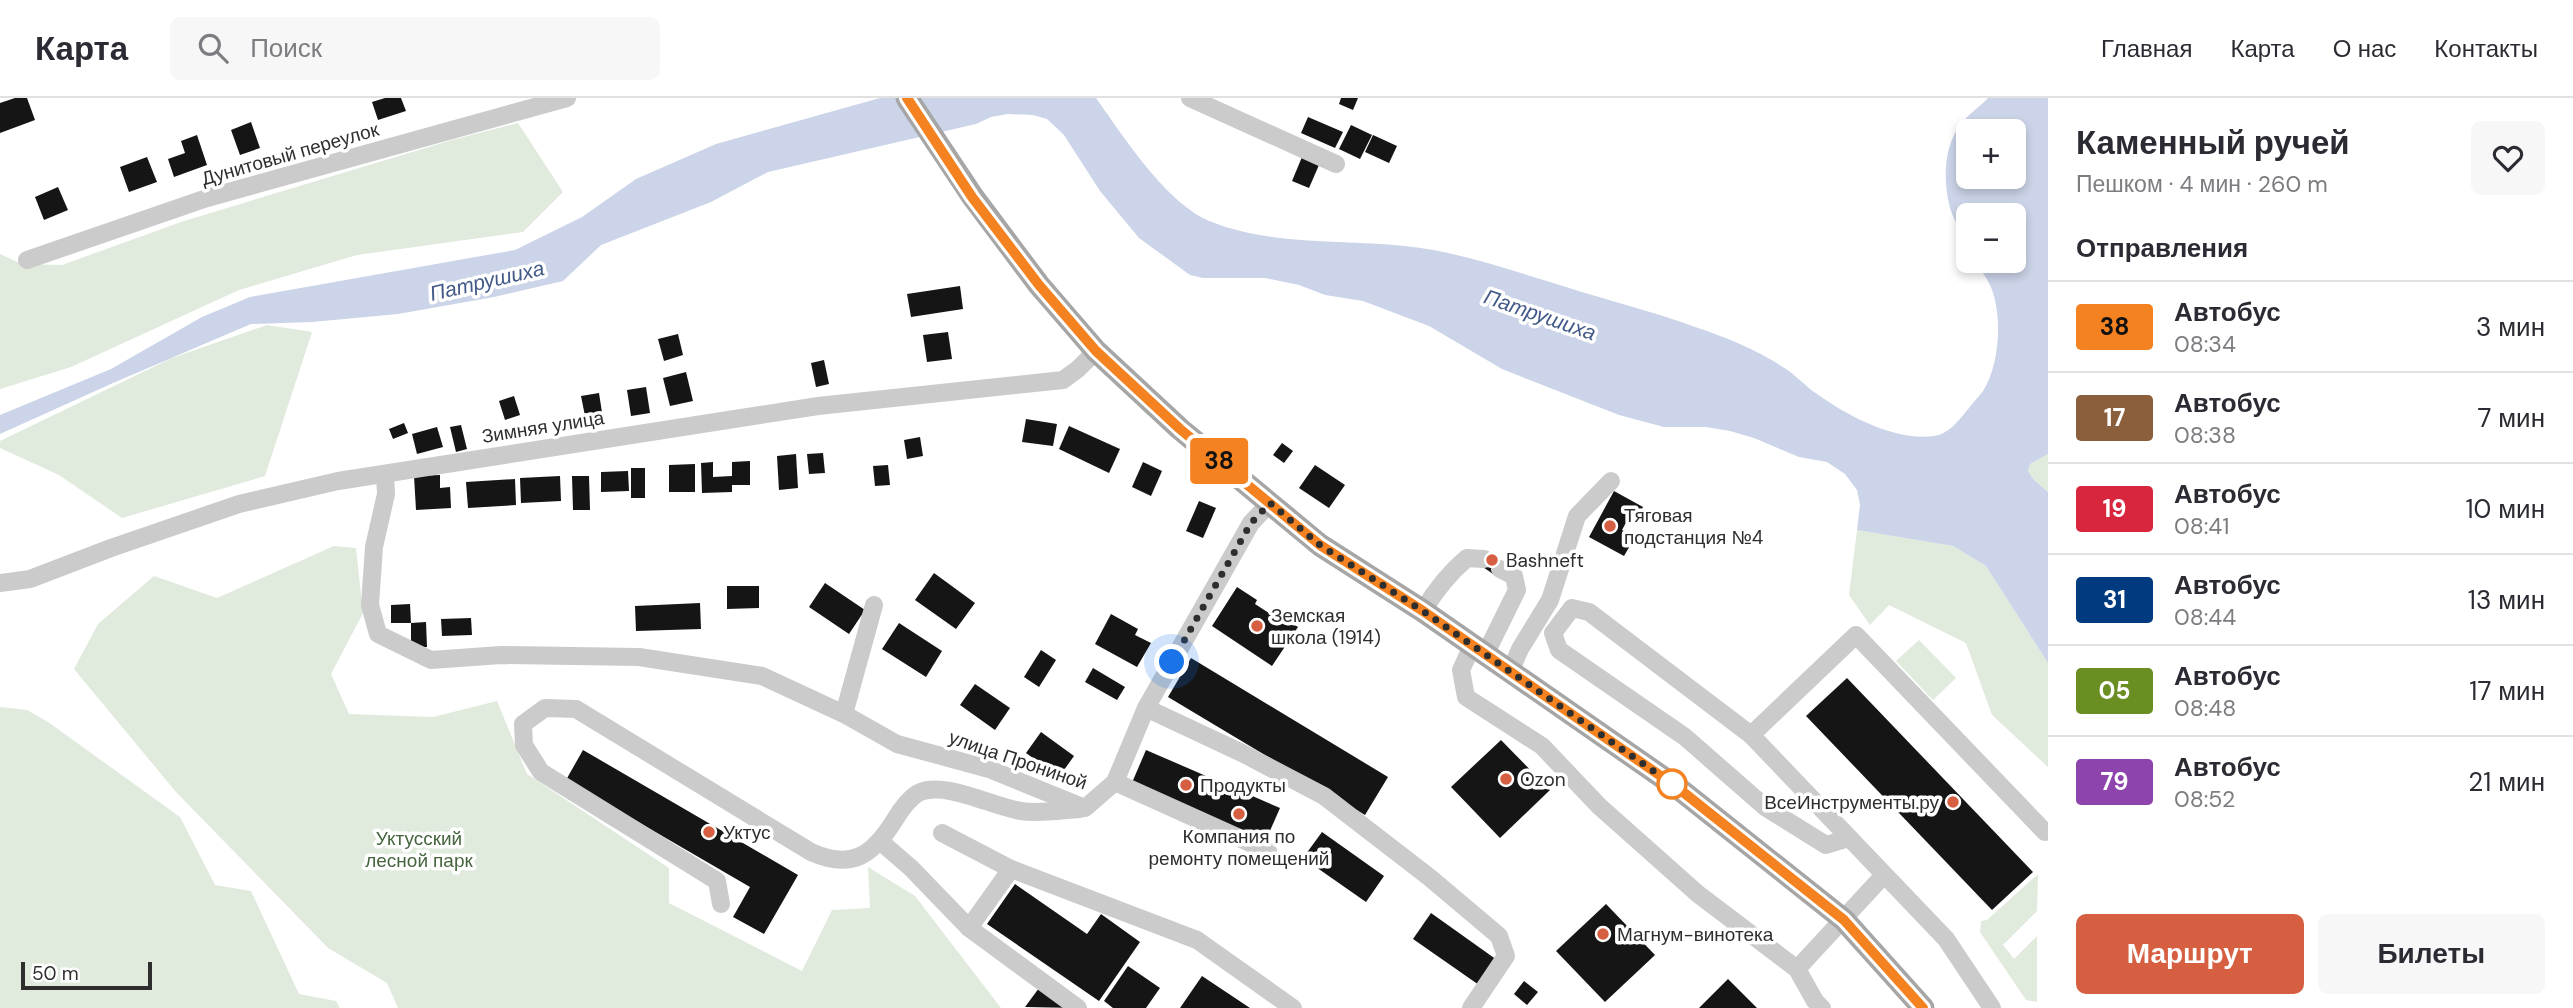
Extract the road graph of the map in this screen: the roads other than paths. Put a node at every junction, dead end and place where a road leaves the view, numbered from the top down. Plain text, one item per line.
1 (566, 98) edge
2 (907, 98) edge
3 (1190, 98) edge
4 (1336, 164) dead end
5 (27, 260) dead end
6 (1096, 351) junction
7 (385, 475) junction
8 (1611, 481) dead end
9 (1270, 503) junction
10 (1484, 559) dead end
11 (1500, 569) dead end
12 (0, 583) edge
13 (874, 605) dead end
14 (1423, 611) junction
15 (1478, 650) junction
16 (1510, 672) junction
17 (1146, 708) junction
18 (844, 714) junction
19 (1751, 734) junction
20 (1115, 782) junction
21 (1085, 808) junction
22 (2045, 832) dead end
23 (942, 833) dead end
24 (1849, 838) junction
25 (881, 842) junction
26 (1268, 851) dead end
27 (1011, 869) junction
28 (1884, 875) junction
29 (721, 904) dead end
30 (1844, 920) junction
31 (970, 928) junction
32 (1797, 969) junction
33 (1815, 1006) edge
34 (1077, 1008) edge
35 (1293, 1008) edge
36 (1471, 1008) edge
37 (1923, 1008) edge
38 (1992, 1008) edge

1 - 5 street, Дунитовый переулок
2 - 6 main road
3 - 4 street
6 - 7 street, Зимняя улица
6 - 9 main road
7 - 12 street, Зимняя улица
7 - 18 street, улица Прониной
8 - 16 street
9 - 14 main road
9 - 17 street, улица Прониной
10 - 14 street
11 - 15 street
13 - 18 street
14 - 15 main road
15 - 16 main road
15 - 32 street
16 - 30 main road
17 - 20 street, улица Прониной
17 - 36 street
18 - 21 street, улица Прониной
19 - 22 street
19 - 24 street
19 - 24 street
20 - 21 street, улица Прониной
20 - 26 street
21 - 25 street
23 - 27 street
24 - 28 street
25 - 29 street
25 - 31 street
27 - 31 street
27 - 35 street
28 - 30 street
28 - 38 street
30 - 32 street
30 - 37 main road
31 - 34 street
32 - 33 street

